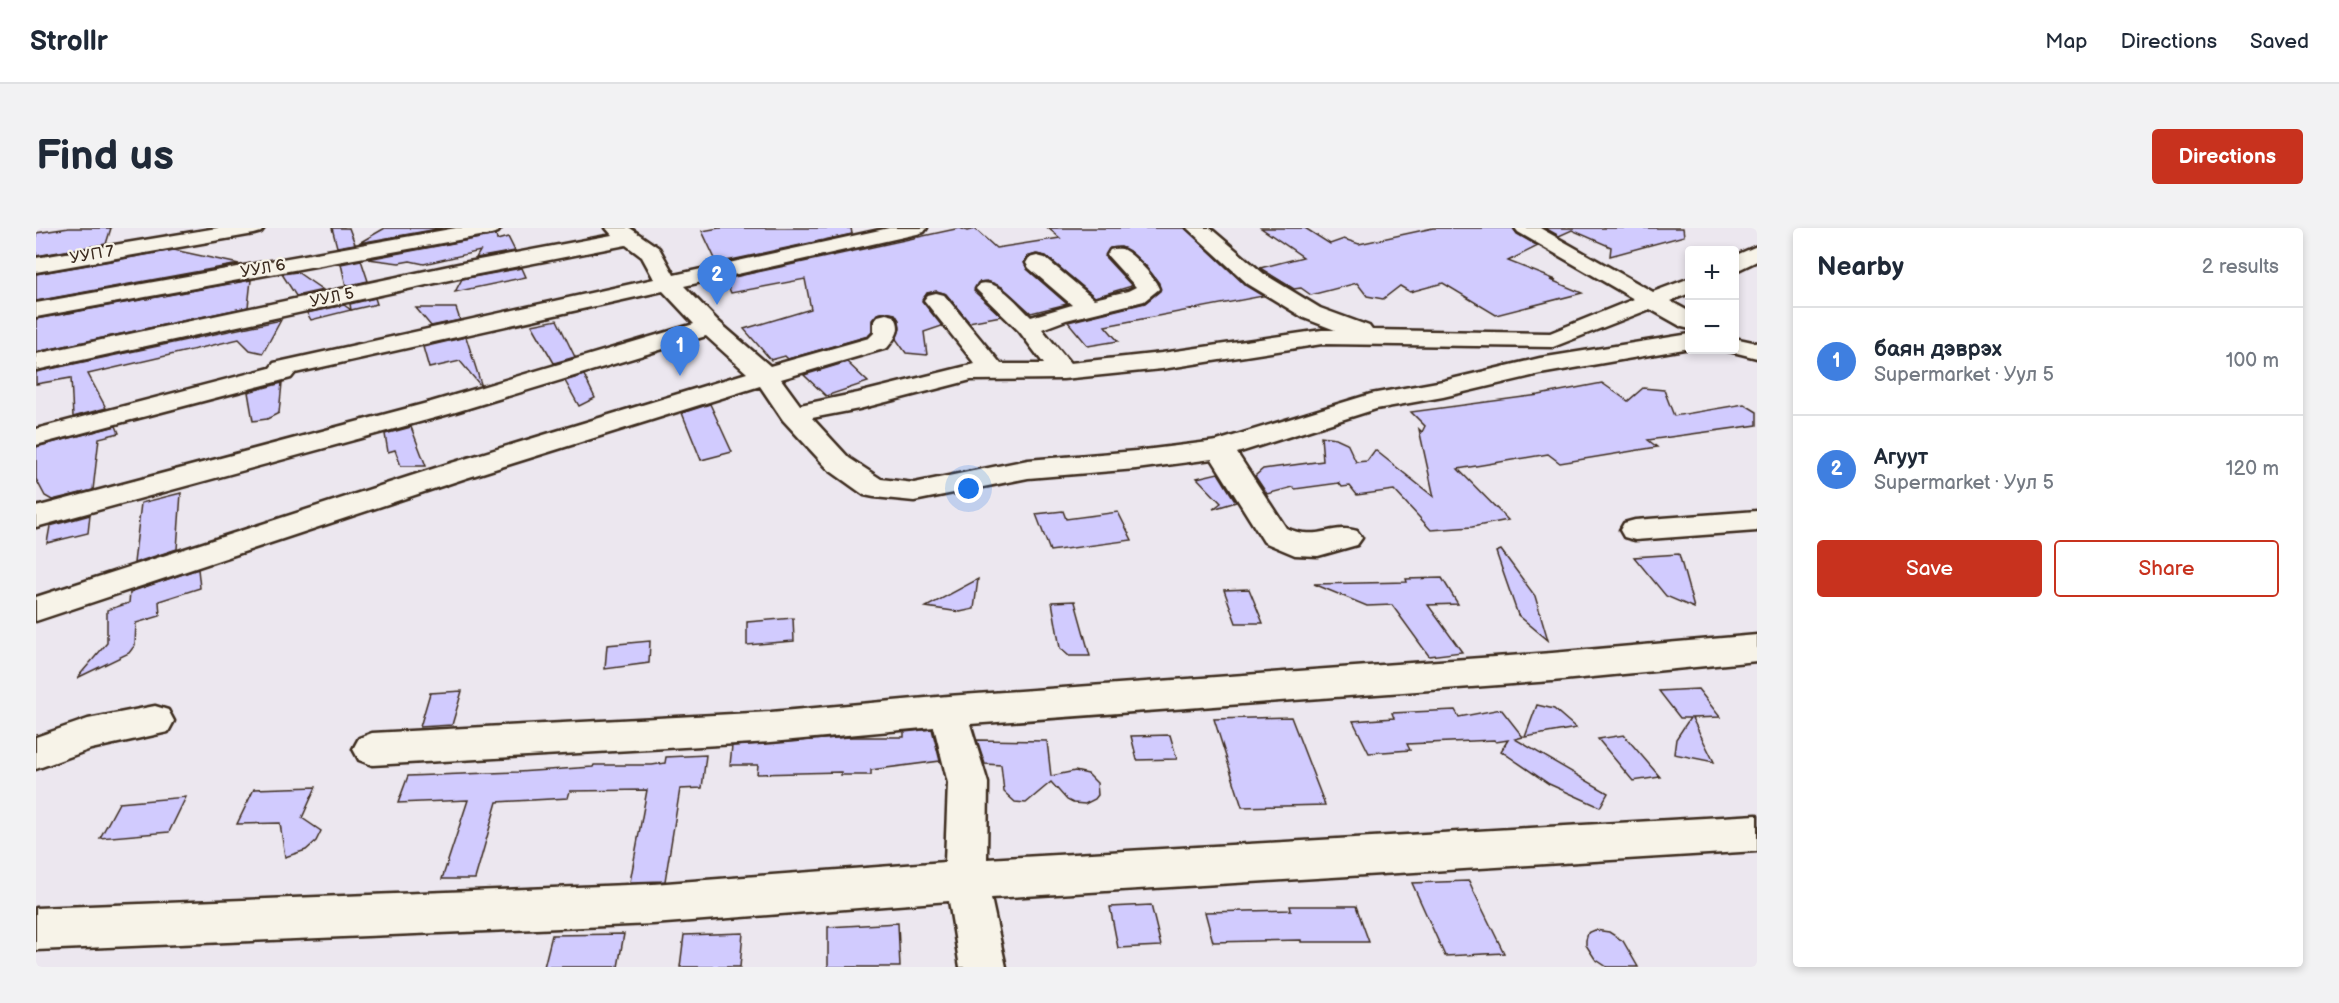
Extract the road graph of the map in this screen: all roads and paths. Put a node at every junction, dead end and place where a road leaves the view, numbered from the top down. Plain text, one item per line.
1 (254, 228) edge
2 (491, 228) edge
3 (917, 228) edge
4 (1197, 228) edge
5 (1525, 228) edge
6 (622, 233) edge
7 (1757, 252) edge
8 (1118, 255) dead end
9 (1037, 263) dead end
10 (1739, 263) edge
11 (36, 265) edge
12 (667, 282) junction
13 (1685, 287) edge
14 (987, 289) dead end
15 (936, 300) dead end
16 (1653, 300) junction
17 (1090, 308) junction
18 (36, 310) edge
19 (1685, 320) edge
20 (886, 321) dead end
21 (1027, 326) junction
22 (710, 327) junction
23 (1386, 338) junction
24 (1685, 343) edge
25 (1739, 346) edge
26 (1757, 351) edge
27 (36, 362) edge
28 (1540, 366) junction
29 (1063, 371) junction
30 (994, 372) junction
31 (766, 375) junction
32 (793, 414) junction
33 (36, 437) edge
34 (1220, 448) junction
35 (36, 517) edge
36 (1757, 521) edge
37 (1635, 530) dead end
38 (1346, 538) dead end
39 (36, 609) edge
40 (1757, 648) edge
41 (948, 711) junction
42 (155, 721) dead end
43 (372, 749) dead end
44 (36, 753) edge
45 (1757, 833) edge
46 (966, 880) junction
47 (36, 929) edge
48 (983, 967) edge

1 - 11 street, УУП 7
2 - 18 street, УУЛ 6
3 - 12 street
4 - 23 street
5 - 16 street
6 - 12 street
6 - 27 street, УУЛ 5
7 - 10 street
8 - 17 street
9 - 17 street
12 - 22 street
12 - 33 street
13 - 16 street
14 - 21 street
15 - 30 street
16 - 19 street
16 - 23 street
17 - 21 street
20 - 31 street
21 - 29 street
22 - 31 street
22 - 35 street
23 - 28 street
23 - 29 street
24 - 28 street
25 - 26 street
28 - 34 street
29 - 30 street
30 - 32 street
31 - 32 street
31 - 39 street
32 - 34 street
34 - 38 street
36 - 37 street
40 - 41 street
41 - 43 street
41 - 46 street
42 - 44 street
45 - 46 street
46 - 47 street
46 - 48 street

